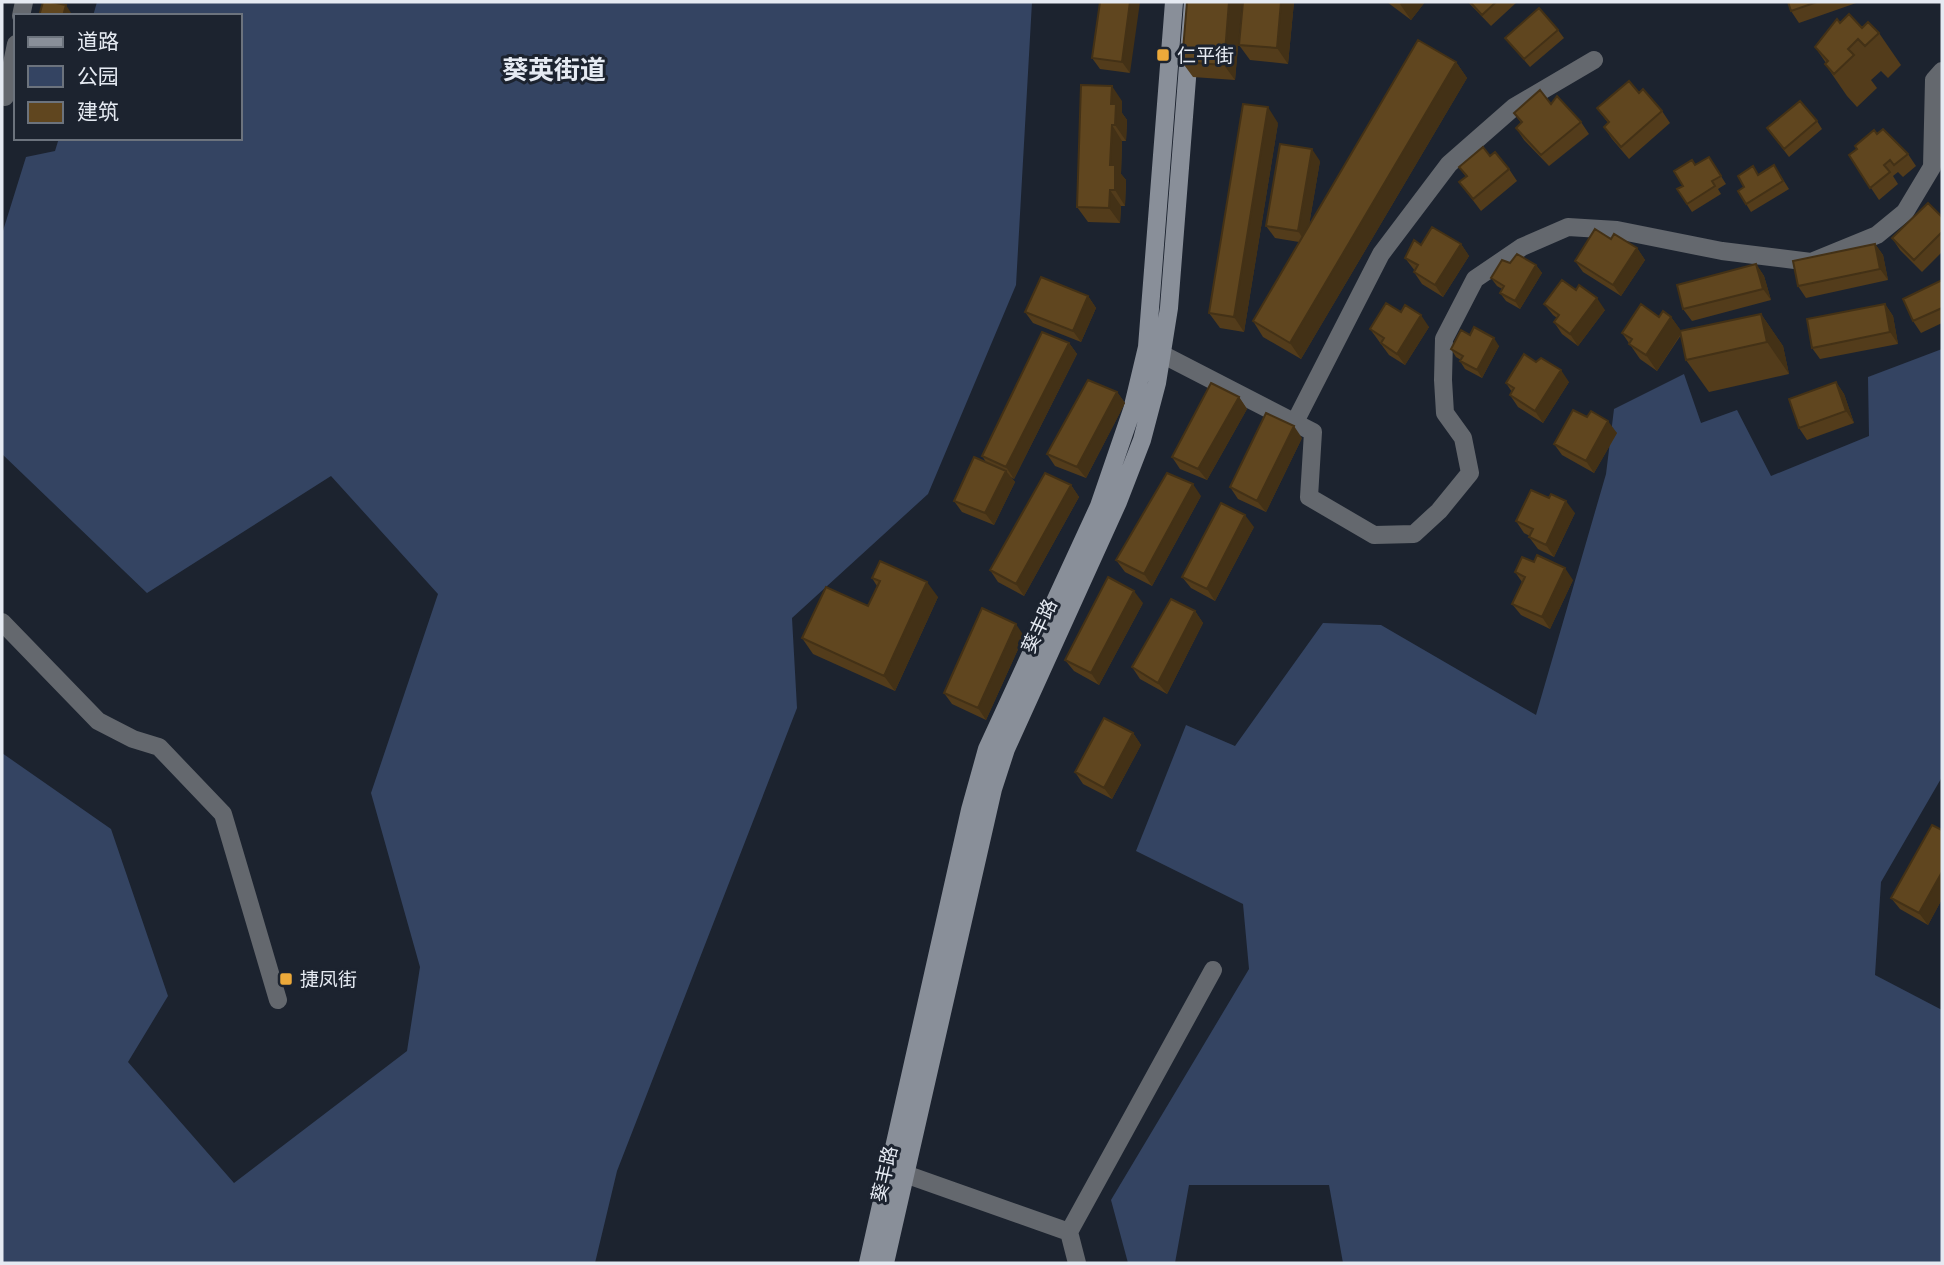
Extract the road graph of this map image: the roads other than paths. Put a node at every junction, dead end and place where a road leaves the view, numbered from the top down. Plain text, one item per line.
1 (1174, 2) edge
2 (1193, 2) edge
3 (14, 54) edge
4 (1594, 60) dead end
5 (1942, 71) edge
6 (5, 97) dead end
7 (1154, 350) junction
8 (1295, 422) junction
9 (2, 622) edge
10 (1213, 970) dead end
11 (278, 1000) dead end
12 (905, 1174) junction
13 (1069, 1232) junction
14 (868, 1263) edge
15 (885, 1263) edge
16 (1077, 1263) edge

1 - 7 main road, 葵丰路
2 - 7 main road, 葵丰路
3 - 6 street
4 - 8 street
5 - 8 street
7 - 8 street
7 - 12 main road, 葵丰路
7 - 14 main road, 葵丰路
9 - 11 street
10 - 13 street
12 - 13 street
12 - 15 main road, 葵丰路
13 - 16 street

